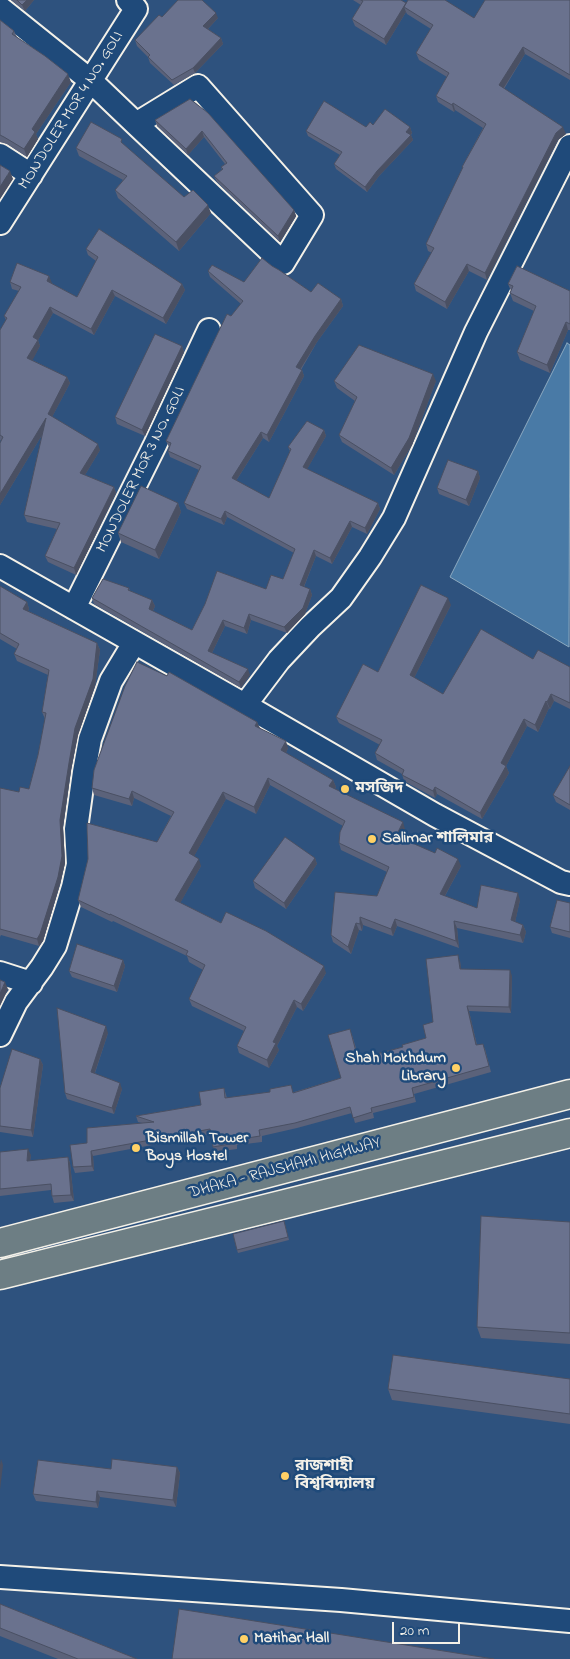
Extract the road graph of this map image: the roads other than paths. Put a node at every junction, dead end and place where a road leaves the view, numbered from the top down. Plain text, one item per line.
1 (128, 0) edge
2 (0, 8) edge
3 (91, 81) junction
4 (136, 124) junction
5 (570, 146) edge
6 (0, 155) edge
7 (31, 175) junction
8 (0, 223) edge
9 (209, 330) dead end
10 (0, 566) edge
11 (74, 608) junction
12 (134, 643) junction
13 (245, 705) junction
14 (570, 884) edge
15 (0, 973) edge
16 (31, 983) junction
17 (0, 1035) edge
18 (570, 1094) edge
19 (570, 1133) edge
20 (0, 1243) edge
21 (0, 1275) edge
22 (0, 1578) edge
23 (570, 1621) edge

1 - 3 street, MONDOLER MOR 4 NO. GOLI
2 - 3 street
3 - 4 street
3 - 7 street, MONDOLER MOR 4 NO. GOLI
4 - 4 street
5 - 13 street
6 - 7 street
7 - 8 street, MONDOLER MOR 4 NO. GOLI
9 - 11 street, MONDOLER MOR 3 NO. GOLI
10 - 11 street
11 - 12 street
12 - 13 street
12 - 16 street
13 - 14 street
15 - 16 street
16 - 17 street
18 - 20 highway, DHAKA - RAJSHAHI HIGHWAY
19 - 21 highway, DHAKA - RAJSHAHI HIGHWAY
22 - 23 street

